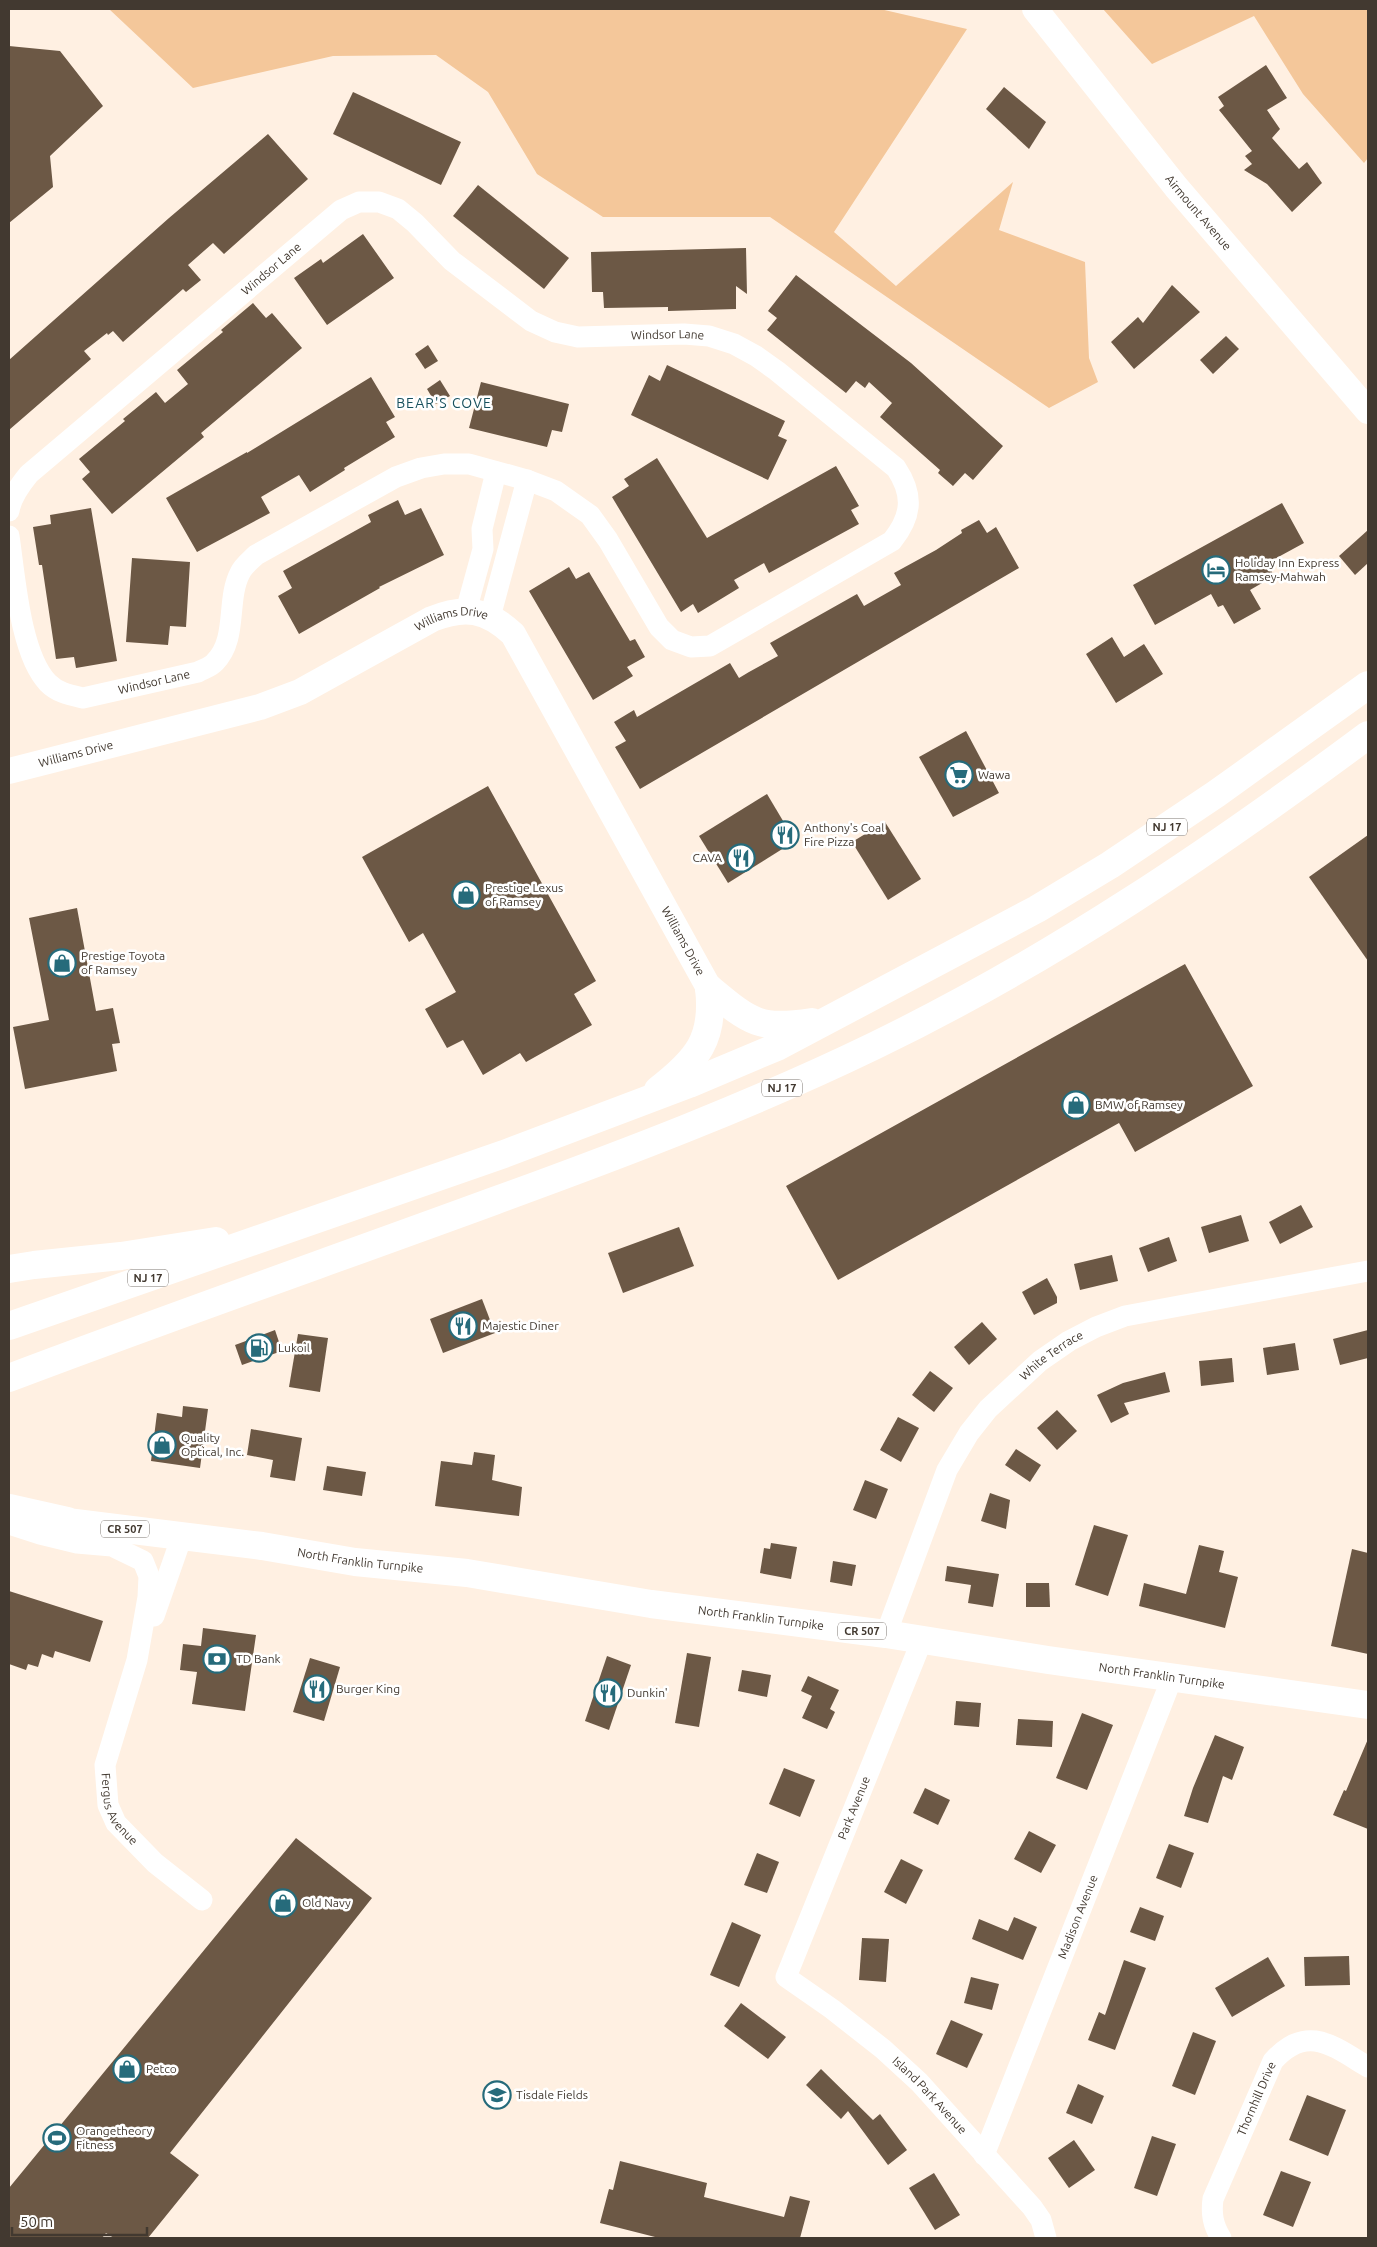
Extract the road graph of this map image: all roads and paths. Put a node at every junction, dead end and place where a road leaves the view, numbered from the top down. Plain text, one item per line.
1 (1035, 9) edge
2 (1368, 411) edge
3 (496, 472) junction
4 (527, 480) junction
5 (9, 511) edge
6 (9, 536) edge
7 (478, 614) junction
8 (1368, 685) edge
9 (1368, 736) edge
10 (9, 771) edge
11 (709, 988) junction
12 (831, 1019) junction
13 (642, 1102) junction
14 (287, 1230) junction
15 (9, 1270) edge
16 (1368, 1271) edge
17 (9, 1326) edge
18 (140, 1328) junction
19 (9, 1378) edge
20 (9, 1395) edge
21 (9, 1508) edge
22 (9, 1517) edge
23 (67, 1521) junction
24 (9, 1524) edge
25 (182, 1536) junction
26 (886, 1634) junction
27 (922, 1640) junction
28 (137, 1660) junction
29 (1172, 1678) junction
30 (1368, 1705) edge
31 (202, 1900) dead end
32 (786, 1977) joint
33 (1368, 2067) edge
34 (984, 2155) junction
35 (1046, 2238) edge
36 (1221, 2238) edge

1 - 2 street, Airmount Avenue
3 - 4 street, Windsor Lane
3 - 6 street, Windsor Lane
3 - 7 street
4 - 5 street, Windsor Lane
4 - 7 street
7 - 10 street, Williams Drive
7 - 11 street, Williams Drive
8 - 12 main road, NJ 17
9 - 18 main road, NJ 17
11 - 12 main road
11 - 13 main road
12 - 13 main road, NJ 17
13 - 14 main road, NJ 17
14 - 15 main road
14 - 17 main road, NJ 17
16 - 26 street, White Terrace
18 - 19 main road, NJ 17
18 - 20 main road
21 - 23 main road
22 - 23 main road, CR 507
23 - 25 main road, CR 507
24 - 28 street, Fergus Avenue
25 - 26 main road, North Franklin Turnpike / CR 507
25 - 28 street, Fergus Avenue
26 - 27 main road, North Franklin Turnpike / CR 507
27 - 29 main road, North Franklin Turnpike / CR 507
27 - 32 street, Park Avenue
28 - 31 street, Fergus Avenue
29 - 30 main road, North Franklin Turnpike / CR 507
29 - 34 street, Madison Avenue
32 - 34 street, Island Park Avenue
33 - 36 street, Thornhill Drive
34 - 35 street, Island Park Avenue

